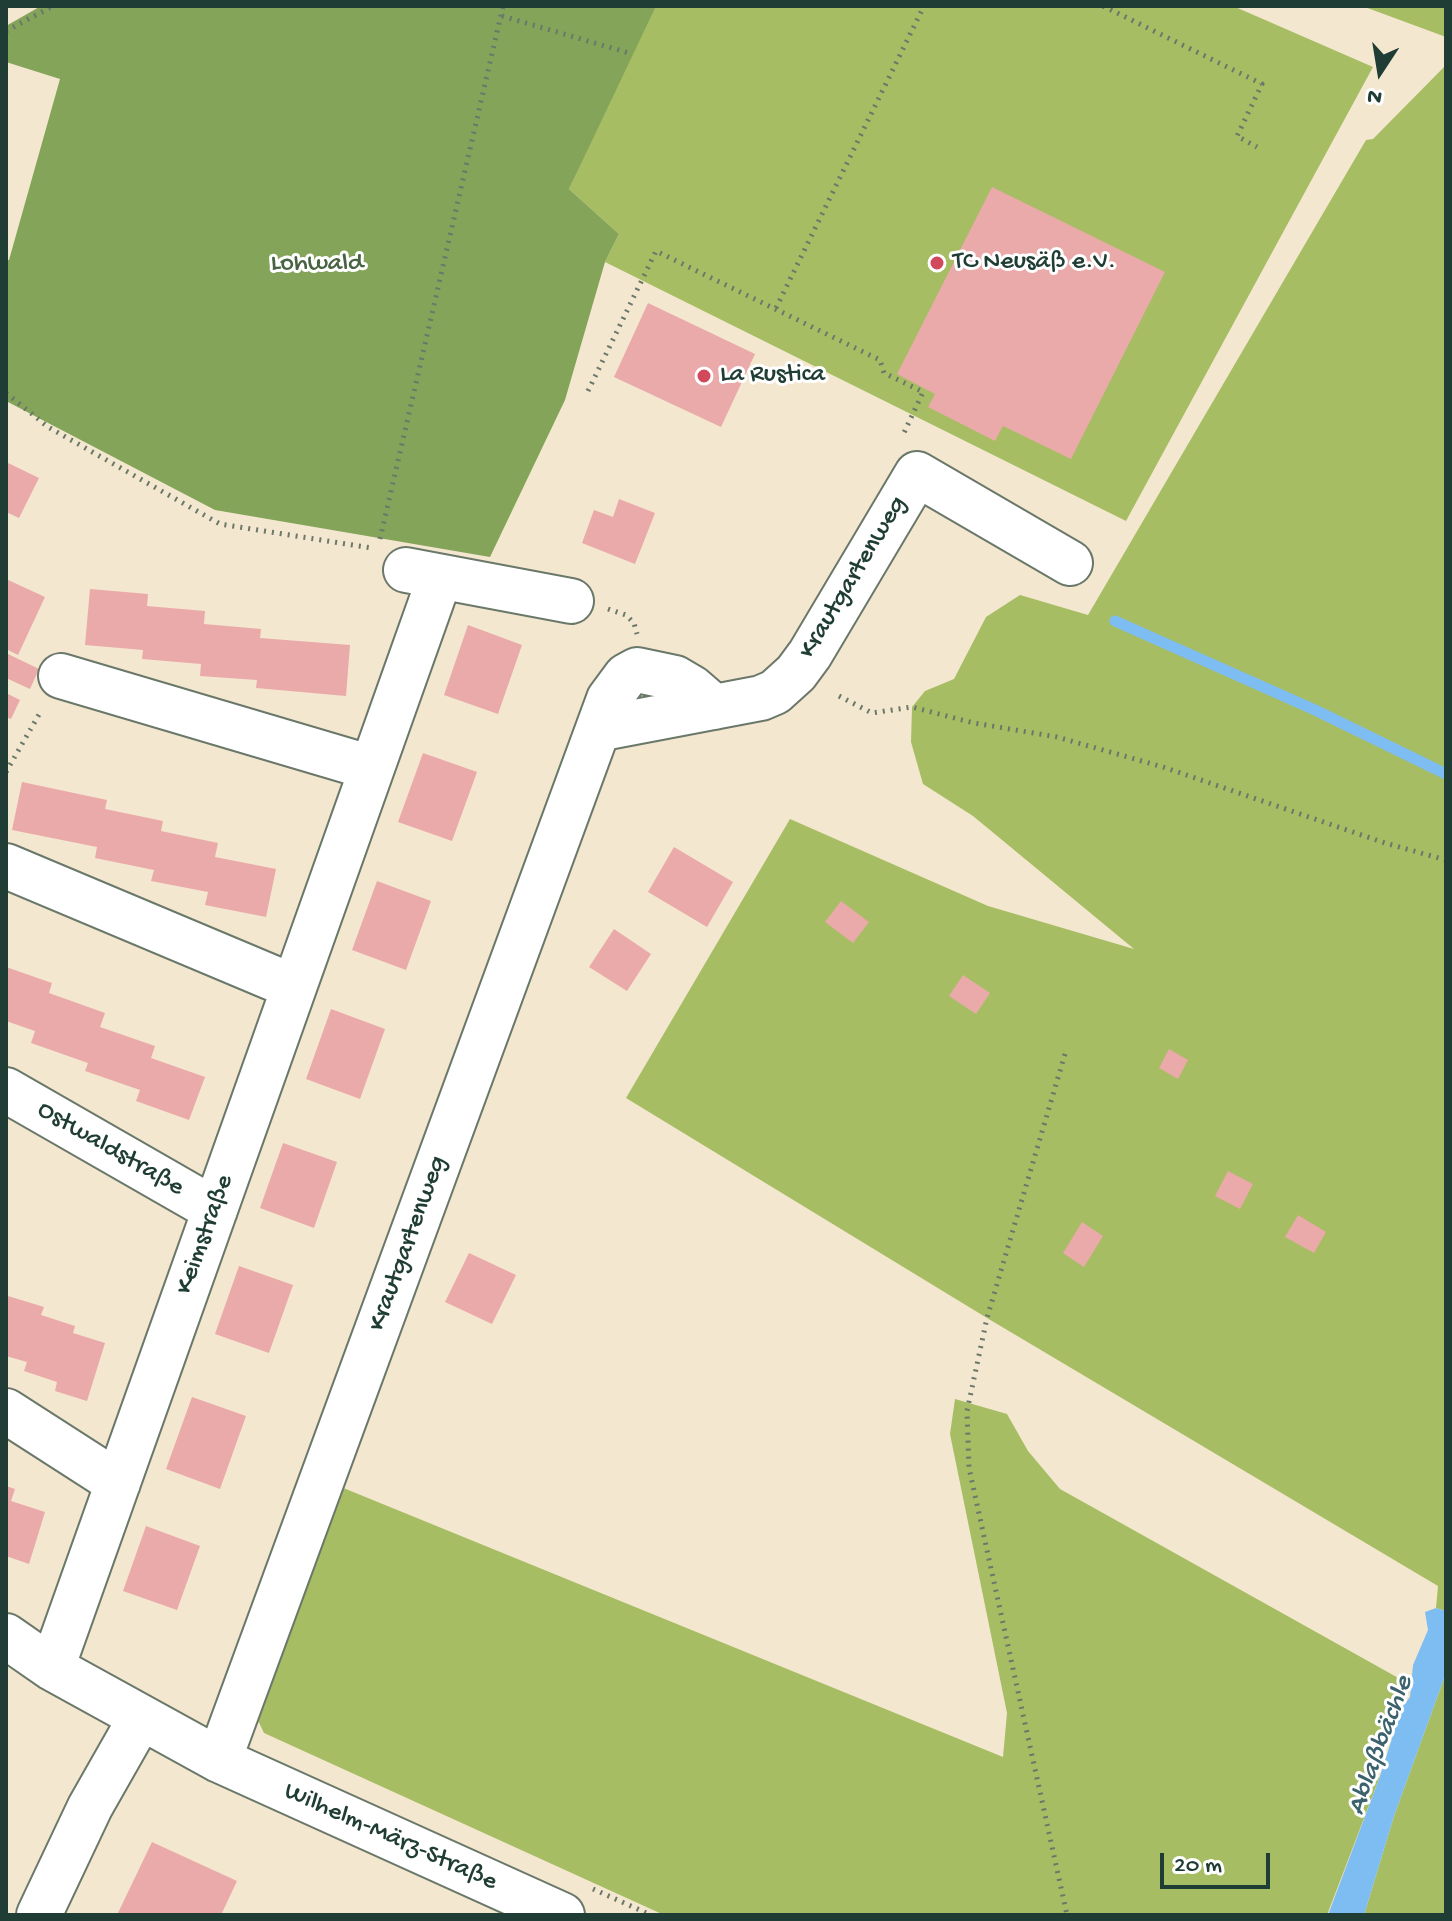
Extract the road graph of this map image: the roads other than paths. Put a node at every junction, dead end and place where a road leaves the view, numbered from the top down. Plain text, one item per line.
1 (1070, 563) dead end
2 (571, 601) road end
3 (61, 676) road end
4 (714, 707) junction
5 (598, 729) junction
6 (372, 768) junction
7 (6, 866) edge
8 (294, 987) junction
9 (6, 1090) edge
10 (215, 1210) junction
11 (6, 1411) edge
12 (118, 1483) junction
13 (6, 1636) edge
14 (52, 1668) junction
15 (140, 1719) junction
16 (219, 1760) junction
17 (39, 1915) edge
18 (562, 1915) edge

1 - 4 street, Krautgartenweg
2 - 6 street, Keimstraße
3 - 6 street
4 - 5 street, Krautgartenweg
4 - 5 street, Krautgartenweg
5 - 16 street, Krautgartenweg
6 - 8 street, Keimstraße
7 - 8 street
8 - 10 street, Keimstraße
9 - 10 street, Ostwaldstraße
10 - 12 street, Keimstraße
11 - 12 street
12 - 14 street, Keimstraße
13 - 14 street, Wilhelm-März-Straße
14 - 15 street, Wilhelm-März-Straße
15 - 16 street, Wilhelm-März-Straße
15 - 17 street
16 - 18 street, Wilhelm-März-Straße

